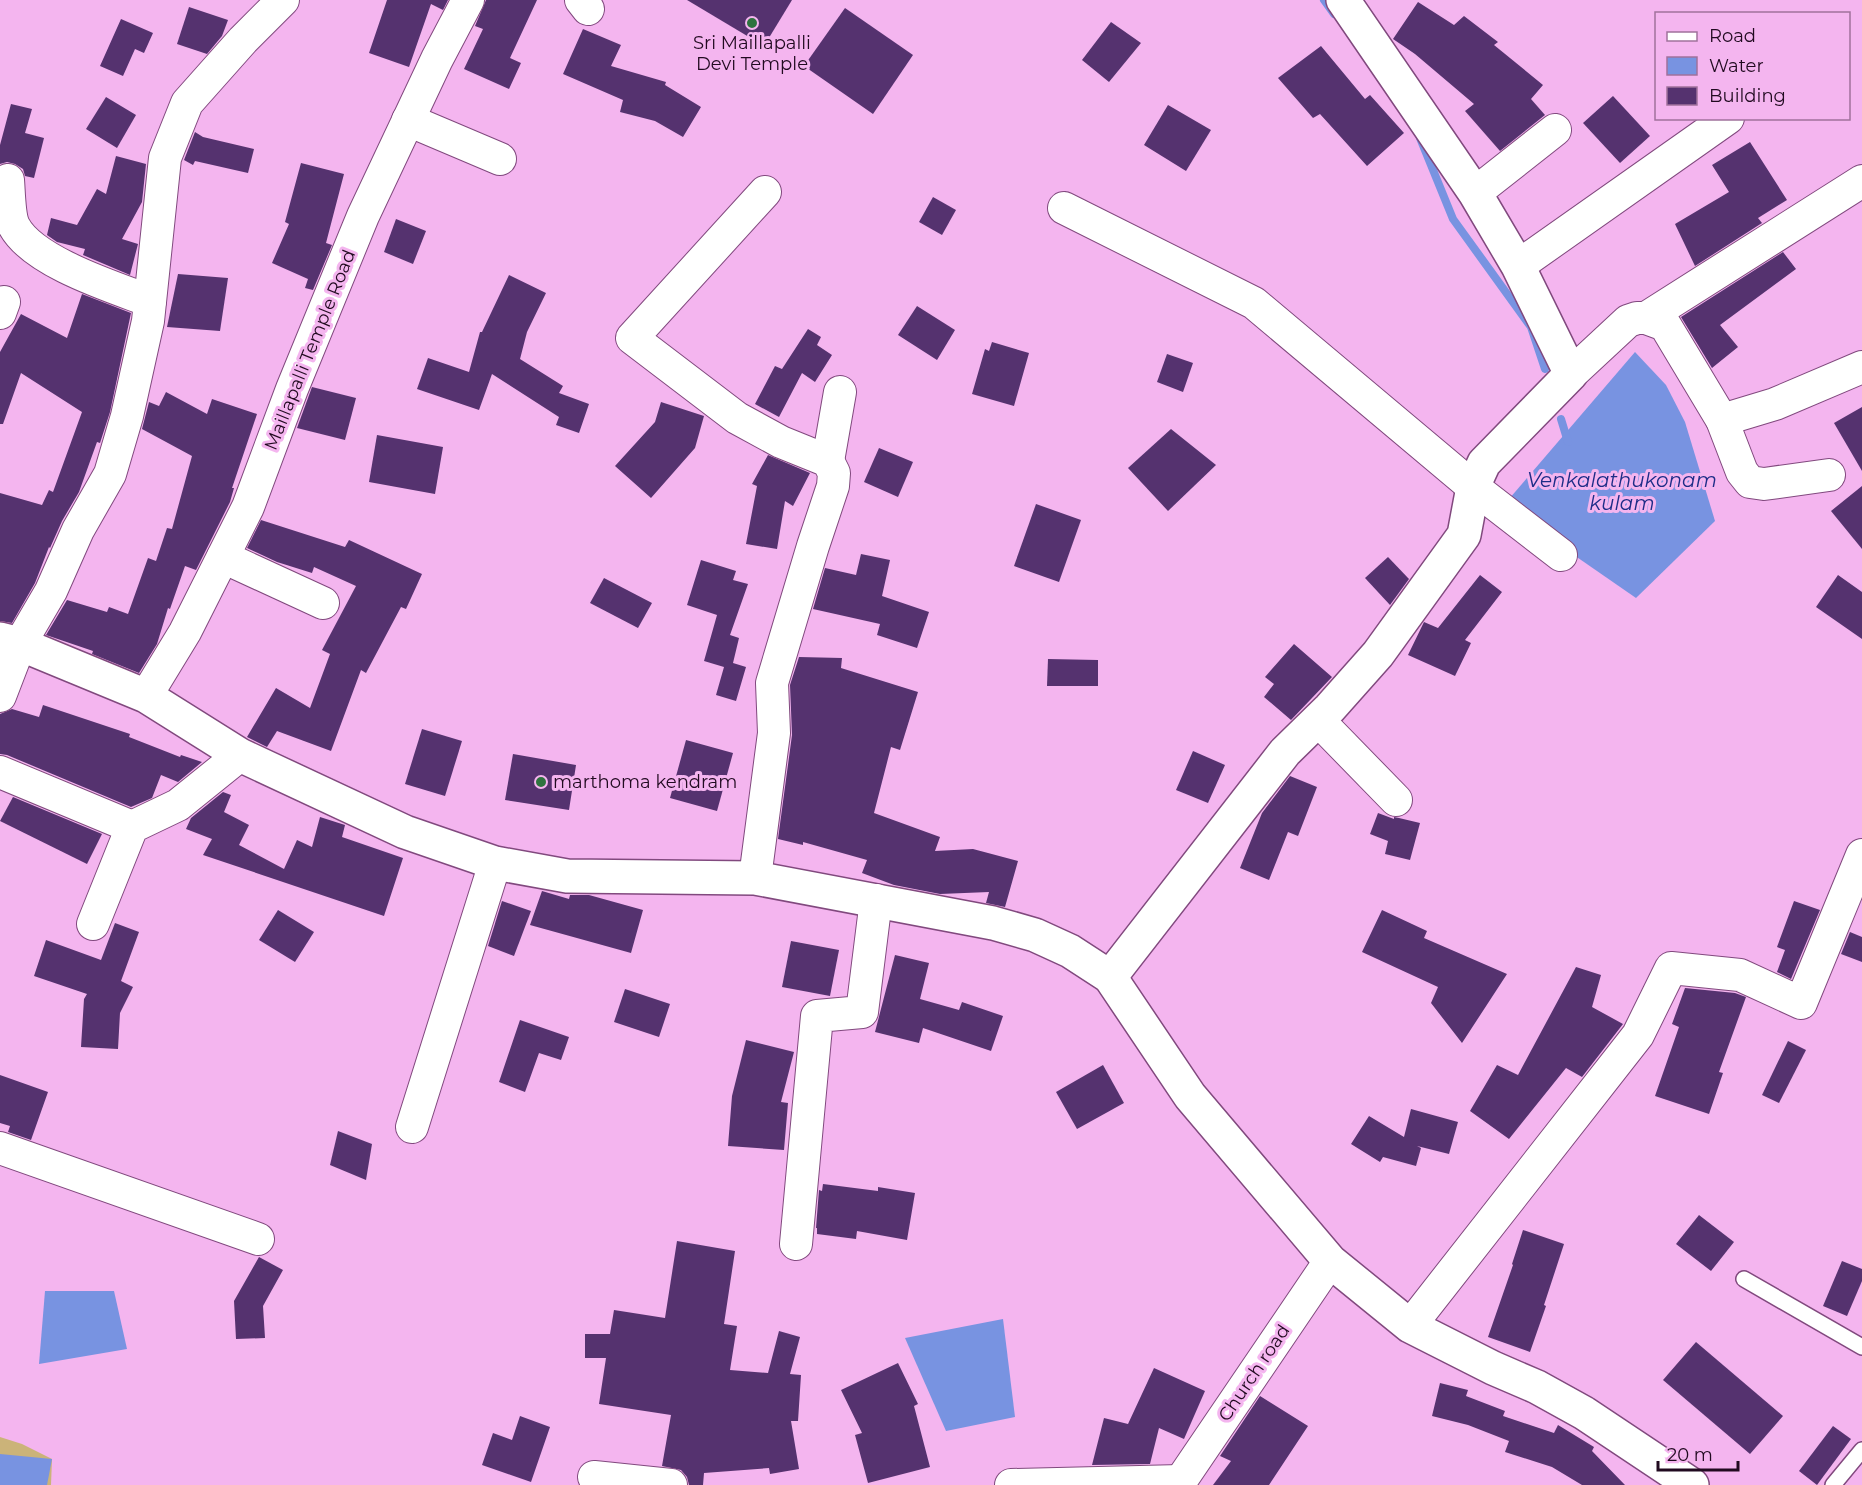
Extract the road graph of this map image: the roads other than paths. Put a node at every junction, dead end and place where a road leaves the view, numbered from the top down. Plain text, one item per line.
1 (283, 0) edge
2 (468, 0) edge
3 (1343, 0) edge
4 (408, 120) junction
5 (1725, 120) edge
6 (1556, 130) dead end
7 (500, 159) dead end
8 (8, 180) dead end
9 (1862, 181) edge
10 (765, 192) dead end
11 (1475, 193) junction
12 (1064, 208) dead end
13 (1518, 266) junction
14 (150, 301) junction
15 (1646, 318) junction
16 (1862, 367) edge
17 (1571, 374) junction
18 (840, 392) dead end
19 (1722, 420) junction
20 (828, 460) junction
21 (1829, 475) dead end
22 (1473, 487) junction
23 (1561, 555) dead end
24 (223, 558) junction
25 (323, 603) dead end
26 (10, 642) edge
27 (0, 696) edge
28 (146, 696) junction
29 (1318, 720) junction
30 (240, 755) junction
31 (0, 772) edge
32 (1396, 800) dead end
33 (132, 827) junction
34 (1862, 855) edge
35 (495, 864) junction
36 (755, 878) junction
37 (876, 900) junction
38 (93, 924) dead end
39 (1110, 977) junction
40 (412, 1127) dead end
41 (0, 1148) edge
42 (258, 1239) dead end
43 (796, 1244) dead end
44 (1330, 1261) junction
45 (1744, 1279) dead end
46 (1410, 1326) junction
47 (1862, 1347) edge
48 (1862, 1450) edge
49 (594, 1477) dead end
50 (1179, 1483) edge
51 (671, 1485) edge
52 (1011, 1485) edge
53 (1692, 1485) edge
54 (1833, 1485) edge

1 - 14 street
2 - 4 street, Maillapalli Temple Road
3 - 11 main road
4 - 7 street
4 - 24 street, Maillapalli Temple Road
5 - 13 street
6 - 11 street
8 - 14 street
9 - 15 street
10 - 20 street
11 - 13 main road
12 - 22 street
13 - 17 main road
14 - 26 street
15 - 17 street
15 - 19 street
16 - 19 street
17 - 22 main road
18 - 20 street
19 - 21 street
20 - 36 street
22 - 23 street
22 - 29 main road
24 - 25 street
24 - 28 street, Maillapalli Temple Road
26 - 27 street
26 - 28 main road
28 - 30 main road
29 - 32 street
29 - 39 main road
30 - 33 street
30 - 35 main road
31 - 33 street
33 - 38 street
34 - 46 street
35 - 36 main road
35 - 40 street
36 - 37 main road
37 - 39 main road
37 - 43 street
39 - 44 main road
41 - 42 street
44 - 46 main road
44 - 50 street, Church road
45 - 47 lane
46 - 53 main road
48 - 54 lane
49 - 51 street
50 - 52 street

